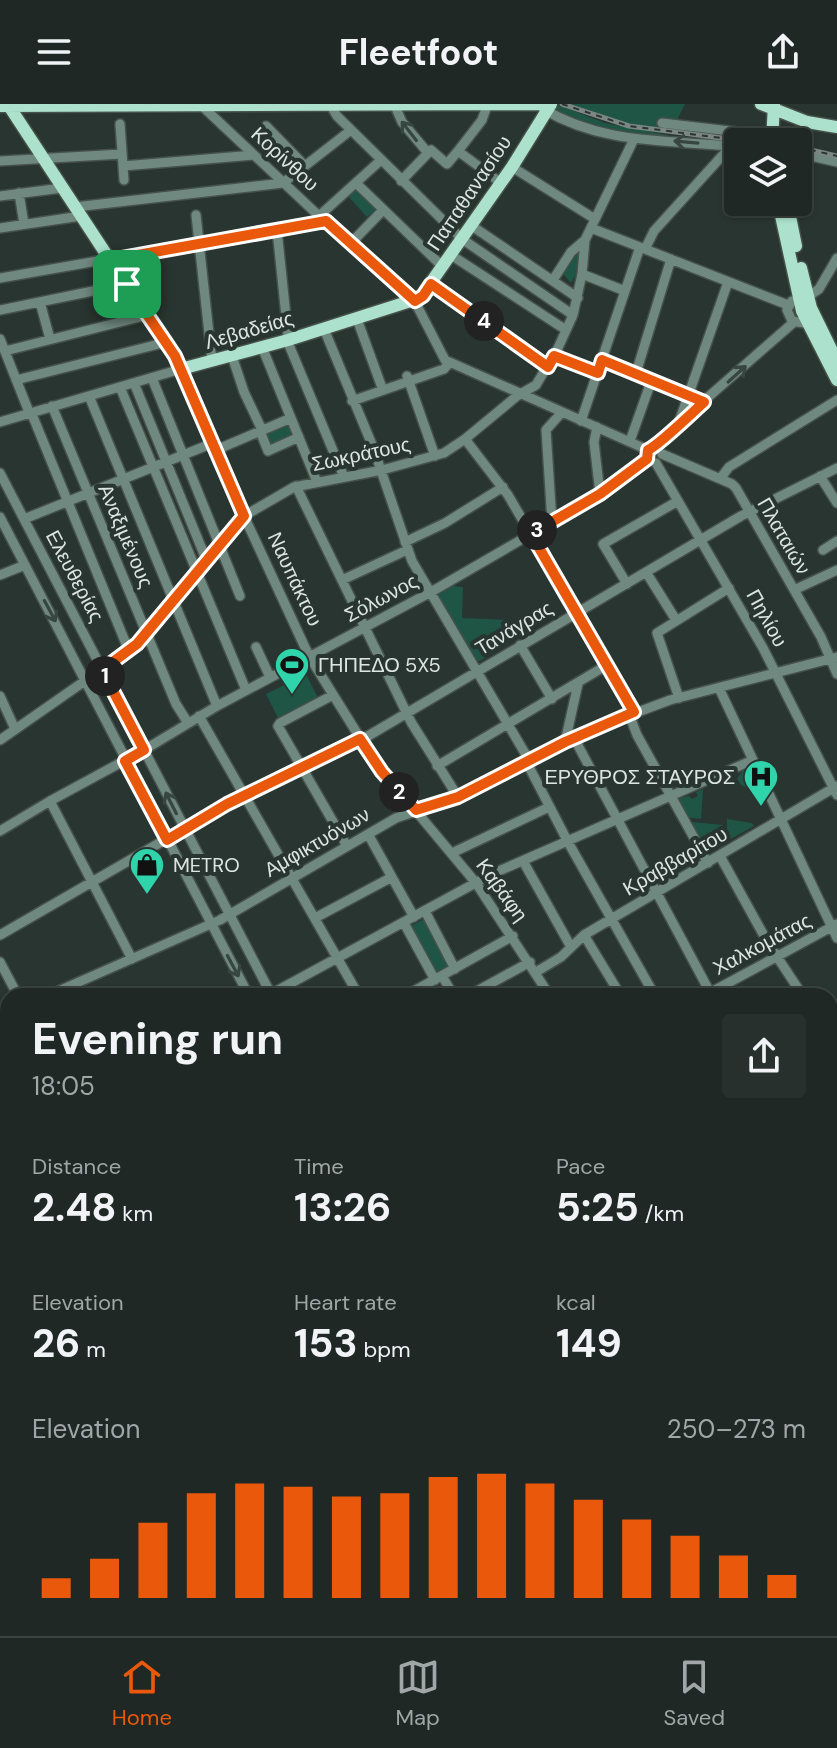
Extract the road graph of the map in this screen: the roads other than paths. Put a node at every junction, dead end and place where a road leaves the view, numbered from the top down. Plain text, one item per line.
1 (5, 105) edge
2 (103, 105) edge
3 (157, 105) edge
4 (223, 105) edge
5 (308, 105) edge
6 (364, 105) edge
7 (397, 105) edge
8 (435, 105) edge
9 (514, 105) edge
10 (770, 105) edge
11 (202, 106) edge
12 (331, 106) edge
13 (487, 106) edge
14 (543, 106) edge
15 (662, 123) dead end
16 (120, 124) dead end
17 (837, 125) edge
18 (266, 126) dead end
19 (771, 128) edge
20 (351, 130) junction
21 (724, 132) edge
22 (634, 139) junction
23 (724, 145) edge
24 (458, 151) junction
25 (428, 153) junction
26 (122, 154) junction
27 (254, 155) junction
28 (812, 156) edge
29 (42, 158) junction
30 (724, 158) edge
31 (381, 160) junction
32 (0, 161) edge
33 (837, 162) edge
34 (123, 166) junction
35 (305, 166) junction
36 (512, 167) junction
37 (124, 180) dead end
38 (401, 181) junction
39 (283, 183) junction
40 (356, 183) junction
41 (501, 183) junction
42 (62, 188) junction
43 (19, 193) junction
44 (0, 196) edge
45 (383, 210) junction
46 (78, 212) junction
47 (196, 215) dead end
48 (781, 216) edge
49 (789, 216) edge
50 (322, 218) junction
51 (24, 224) junction
52 (593, 224) junction
53 (472, 226) junction
54 (0, 228) edge
55 (277, 230) junction
56 (462, 239) junction
57 (585, 240) junction
58 (200, 243) junction
59 (351, 243) junction
60 (642, 248) junction
61 (451, 255) junction
62 (837, 258) edge
63 (671, 259) junction
64 (110, 260) junction
65 (443, 267) junction
66 (582, 274) junction
67 (0, 278) edge
68 (553, 280) junction
69 (728, 282) junction
70 (127, 284) junction
71 (431, 284) junction
72 (625, 291) junction
73 (578, 298) junction
74 (798, 300) junction
75 (415, 301) junction
76 (40, 302) junction
77 (0, 310) edge
78 (148, 315) junction
79 (573, 315) junction
80 (357, 319) junction
81 (805, 319) junction
82 (324, 329) junction
83 (566, 330) junction
84 (0, 339) edge
85 (50, 339) junction
86 (288, 340) junction
87 (167, 342) junction
88 (262, 347) junction
89 (5, 351) junction
90 (232, 356) junction
91 (554, 356) junction
92 (602, 360) junction
93 (212, 361) junction
94 (837, 361) edge
95 (449, 363) junction
96 (5, 365) edge
97 (548, 367) junction
98 (181, 369) junction
99 (598, 373) junction
100 (636, 373) junction
101 (152, 378) junction
102 (408, 378) junction
103 (652, 379) junction
104 (16, 380) junction
105 (837, 380) edge
106 (134, 383) junction
107 (381, 385) dead end
108 (120, 387) junction
109 (521, 394) junction
110 (687, 394) junction
111 (89, 396) junction
112 (837, 400) edge
113 (352, 401) junction
114 (704, 402) junction
115 (52, 406) junction
116 (30, 412) junction
117 (562, 412) junction
118 (291, 418) junction
119 (581, 421) junction
120 (0, 422) edge
121 (678, 424) junction
122 (597, 427) junction
123 (261, 431) junction
124 (299, 437) junction
125 (465, 439) junction
126 (630, 441) junction
127 (214, 446) junction
128 (183, 455) junction
129 (654, 455) junction
130 (435, 456) junction
131 (166, 462) junction
132 (152, 467) junction
133 (837, 468) edge
134 (382, 470) junction
135 (0, 473) edge
136 (820, 476) junction
137 (344, 477) junction
138 (122, 479) junction
139 (720, 479) junction
140 (317, 482) junction
141 (296, 486) junction
142 (503, 487) junction
143 (89, 493) junction
144 (600, 494) junction
145 (68, 501) junction
146 (678, 501) junction
147 (837, 503) edge
148 (750, 512) junction
149 (244, 516) junction
150 (0, 517) edge
151 (24, 519) junction
152 (552, 522) junction
153 (531, 534) junction
154 (701, 540) junction
155 (837, 541) edge
156 (219, 543) junction
157 (406, 546) junction
158 (823, 550) dead end
159 (206, 559) junction
160 (25, 565) junction
161 (837, 570) edge
162 (196, 572) junction
163 (646, 572) junction
164 (0, 575) edge
165 (342, 580) junction
166 (627, 584) junction
167 (729, 588) junction
168 (794, 590) junction
169 (431, 592) junction
170 (240, 596) dead end
171 (173, 601) junction
172 (575, 612) junction
173 (676, 620) junction
174 (365, 626) junction
175 (147, 633) junction
176 (520, 645) junction
177 (256, 647) dead end
178 (129, 651) junction
179 (309, 656) junction
180 (834, 658) edge
181 (607, 665) junction
182 (102, 670) junction
183 (478, 671) junction
184 (776, 673) junction
185 (837, 674) edge
186 (270, 677) junction
187 (85, 681) junction
188 (578, 684) junction
189 (719, 688) junction
190 (246, 690) junction
191 (333, 695) junction
192 (0, 696) edge
193 (679, 698) junction
194 (552, 699) junction
195 (217, 706) junction
196 (408, 713) junction
197 (632, 713) junction
198 (199, 716) junction
199 (188, 723) junction
200 (508, 724) junction
201 (15, 729) junction
202 (360, 739) junction
203 (0, 740) edge
204 (570, 740) junction
205 (144, 750) junction
206 (753, 760) junction
207 (125, 761) junction
208 (527, 761) junction
209 (437, 766) junction
210 (302, 767) junction
211 (836, 790) edge
212 (244, 795) junction
213 (671, 796) junction
214 (458, 797) junction
215 (50, 801) junction
216 (549, 807) junction
217 (416, 810) junction
218 (780, 820) junction
219 (618, 821) junction
220 (184, 829) junction
221 (0, 831) edge
222 (368, 834) junction
223 (167, 840) junction
224 (568, 842) junction
225 (347, 846) junction
226 (452, 853) junction
227 (720, 856) junction
228 (523, 861) junction
229 (708, 863) junction
230 (392, 877) junction
231 (292, 878) junction
232 (92, 879) junction
233 (476, 883) junction
234 (656, 893) junction
235 (425, 911) junction
236 (230, 914) junction
237 (414, 917) junction
238 (315, 918) junction
239 (612, 919) junction
240 (404, 923) junction
241 (211, 924) junction
242 (834, 926) edge
243 (0, 935) edge
244 (584, 935) junction
245 (513, 936) junction
246 (837, 938) edge
247 (571, 947) junction
248 (777, 956) junction
249 (338, 958) junction
250 (132, 959) junction
251 (0, 962) edge
252 (530, 962) junction
253 (455, 969) junction
254 (536, 972) junction
255 (438, 978) junction
256 (14, 988) edge
257 (65, 988) edge
258 (245, 988) edge
259 (268, 988) edge
260 (284, 988) edge
261 (355, 988) edge
262 (420, 988) edge
263 (447, 988) edge
264 (483, 988) edge
265 (545, 988) edge
266 (616, 988) edge
267 (651, 988) edge
268 (704, 988) edge
269 (720, 988) edge
270 (798, 988) edge

1 - 2 main road
1 - 29 main road, Ναυπάκτου
2 - 3 main road
3 - 11 main road
4 - 5 main road
4 - 11 main road
5 - 12 main road
6 - 7 main road
6 - 12 main road
7 - 8 main road
25 -> 7 street
8 - 13 main road
9 - 13 main road
9 - 14 main road
10 - 17 main road
10 - 19 main road
11 - 27 street, Κορίνθου
12 - 20 street
13 - 24 street
14 - 22 street
14 - 36 main road, Παπαθανασίου
15 - 21 street
16 - 26 street
18 - 35 street
20 - 31 street
20 - 35 street
23 -> 22 street
22 - 52 street, Σωκράτους
24 - 25 street
24 - 41 street
25 - 38 street
26 - 29 street
26 - 34 street
27 - 34 street
27 - 39 street, Κορίνθου
28 - 33 street
29 - 32 street
29 - 42 main road, Ναυπάκτου
30 - 60 street
31 - 38 street
31 - 40 street
34 - 37 street
35 - 39 street
36 - 41 main road, Παπαθανασίου
36 - 52 street
38 - 56 street
39 - 46 street
39 - 50 street, Κορίνθου
40 - 45 street
40 - 50 street
41 - 53 main road, Παπαθανασίου
42 - 43 street
42 - 46 main road, Ναυπάκτου
43 - 44 street
43 - 51 street
45 - 59 street
45 - 65 street
46 - 51 street
46 - 64 main road, Ναυπάκτου
47 - 58 street
48 - 74 main road
49 - 74 main road
50 - 55 street
50 - 59 street, Κορίνθου
51 - 54 street
52 - 57 street, Σωκράτους
52 - 60 street
53 - 56 main road, Παπαθανασίου
53 - 68 street
55 - 58 street
55 - 86 street
56 - 61 main road, Παπαθανασίου
56 - 79 street
57 - 66 street, Σωκράτους
57 - 68 street
58 - 64 street
58 - 93 street
59 - 75 street, Κορίνθου
60 - 63 street
60 - 72 street
61 - 65 main road, Παπαθανασίου
61 - 83 street
62 - 74 street
63 - 69 street
63 - 100 street
64 - 67 street
64 - 70 main road, Ναυπάκτου
65 - 71 main road, Παπαθανασίου
66 - 72 street
66 - 73 street, Σωκράτους
68 - 73 street
69 - 74 street
69 - 110 street
70 - 76 street
70 - 78 main road, Ναυπάκτου
71 - 75 main road, Παπαθανασίου
71 - 97 street
72 - 92 street
73 - 79 street, Σωκράτους
74 - 81 main road
75 - 80 main road, Λεβαδείας
75 - 95 street
76 - 77 street
76 - 85 street
78 - 85 street
78 - 87 main road, Ναυπάκτου
79 - 83 street, Σωκράτους
80 - 82 main road, Λεβαδείας
80 - 107 street
81 - 94 main road
81 - 105 main road
114 -> 81 street, Σόλωνος
82 - 86 main road, Λεβαδείας
82 - 113 street
83 - 91 street, Σωκράτους
84 - 89 street
85 - 89 street
86 - 88 main road, Λεβαδείας
86 - 137 street
87 - 98 main road, Ναυπάκτου
87 - 104 street
88 - 90 main road, Λεβαδείας
88 - 118 street
89 - 96 street
90 - 93 main road, Λεβαδείας
90 - 123 street
91 - 97 street, Σωκράτους
91 - 99 street
92 - 99 street
92 - 100 street
93 - 98 main road, Λεβαδείας
95 - 102 street
95 - 109 street, Πλαταιών
96 - 104 street
97 - 109 street, Σωκράτους
98 - 101 street, Λεβαδείας
98 - 127 street, Ναυπάκτου
99 - 119 street
100 - 103 street
101 - 106 street, Λεβαδείας
101 - 128 street
102 - 113 street
102 - 130 street
103 - 110 street
103 - 126 street
104 - 116 street
106 - 108 street, Λεβαδείας
106 - 131 street
108 - 111 street, Λεβαδείας
108 - 132 street
109 - 117 street, Πλαταιών
109 - 125 street, Σωκράτους
110 - 114 street
110 - 121 street
111 - 115 street, Λεβαδείας
111 - 138 street
112 - 139 street
113 - 134 street
114 - 121 street, Σόλωνος
115 - 116 street, Λεβαδείας
115 - 143 street, Αναξιμένους
116 - 120 street, Λεβαδείας
116 - 145 street
117 - 119 street, Πλαταιών
117 - 152 street
118 - 123 street
118 - 124 street
119 - 122 street, Πλαταιών
121 - 129 street, Σόλωνος
122 - 126 street, Πλαταιών
122 - 144 street
123 - 124 street
123 - 127 street
124 - 140 street
125 - 130 street, Σωκράτους
125 - 142 street
126 - 129 street, Πλαταιών
127 - 128 street
127 - 149 street, Ναυπάκτου
128 - 131 street
128 - 156 street
129 - 139 street, Πλαταιών
129 - 144 street, Σόλωνος
129 - 146 street, Πηλίου
130 - 134 street, Σωκράτους
131 - 132 street
131 - 159 street
132 - 138 street
132 - 162 street
133 - 136 street, Τανάγρας
134 - 137 street, Σωκράτους
134 - 157 street
135 - 151 street, Ελευθερίας
136 - 147 street
136 - 148 street, Τανάγρας
137 - 140 street, Σωκράτους
138 - 143 street
138 - 171 street
139 - 148 street, Πλαταιών
140 - 141 street, Σωκράτους
141 - 149 street, Σωκράτους
141 - 165 street
142 - 153 street
142 - 157 street
143 - 145 street
143 - 175 street, Αναξιμένους
144 - 152 street, Σόλωνος
145 - 151 street
145 - 178 street
146 - 154 street, Πηλίου
146 - 166 street
148 - 154 street, Τανάγρας
148 - 168 street, Πλαταιών
149 - 156 street, Σωκράτους
149 - 179 street, Ναυπάκτου
150 - 160 street, Ελευθερίας
151 - 182 street, Ελευθερίας
152 - 153 street, Σόλωνος
153 - 169 street, Σόλωνος
153 - 172 street
154 - 163 street, Τανάγρας
154 - 167 street, Πηλίου
155 - 158 street
156 - 159 street, Σωκράτους
156 - 170 street
157 - 165 street
157 - 169 street
159 - 162 street, Σωκράτους
160 - 164 street
160 -> 187 street, Ελευθερίας
161 - 168 street
162 - 171 street, Σωκράτους
162 - 190 street
163 - 166 street, Τανάγρας
163 - 173 street
165 - 174 street
166 - 172 street, Τανάγρας
167 - 173 street
167 - 184 street, Πηλίου
168 - 180 street, Πλαταιών
169 - 174 street, Σόλωνος
169 - 183 street
171 - 175 street, Σωκράτους
171 - 195 street
172 - 176 street, Τανάγρας
172 - 181 street
173 - 193 street
174 - 179 street, Σόλωνος
174 - 196 street
175 - 178 street, Σωκράτους
175 - 199 street, Αναξιμένους
176 - 183 street, Τανάγρας
176 - 194 street
177 - 186 street
178 - 182 street, Σωκράτους
179 - 186 street, Σόλωνος
179 - 191 street, Ναυπάκτου
180 - 184 street, Αμφικτυόνων
180 - 185 street, Πλαταιών
181 - 188 street
181 - 197 street
182 - 187 street, Σωκράτους
182 - 205 street, Ελευθερίας
183 - 196 street, Τανάγρας
183 - 200 street
184 - 189 street, Αμφικτυόνων
184 - 211 street, Πηλίου
186 - 190 street, Σόλωνος
187 - 201 street, Σωκράτους
187 - 207 street, Ελευθερίας
188 - 194 street
188 - 204 street
189 - 193 street, Αμφικτυόνων
189 - 206 street
190 - 195 street, Σόλωνος
191 - 202 street, Ναυπάκτου
191 - 210 street
192 - 201 street
193 - 197 street, Αμφικτυόνων
194 - 200 street
195 - 198 street, Σόλωνος
196 - 202 street, Τανάγρας
196 - 209 street
197 - 204 street, Αμφικτυόνων
197 - 213 street
198 - 199 street, Σόλωνος
198 - 212 street
199 - 205 street, Σόλωνος
200 - 208 street
200 - 209 street
201 - 203 street, Σωκράτους
202 - 210 street, Τανάγρας
202 - 217 street, Ναυπάκτου
204 - 208 street, Αμφικτυόνων
204 - 219 street
205 - 207 street, Σόλωνος
220 -> 205 street, Ελευθερίας
206 - 213 street
206 - 218 street
207 - 215 street, Σόλωνος
207 - 223 street, Ελευθερίας
208 - 214 street, Αμφικτυόνων
208 - 216 street
209 - 214 street
210 - 212 street, Τανάγρας
210 - 225 street
211 - 218 street, Κραββαρίτου
212 - 220 street, Τανάγρας
212 - 231 street
213 - 219 street
213 - 229 street
214 - 217 street, Αμφικτυόνων
215 - 221 street, Σόλωνος
215 - 232 street
216 - 224 street
216 - 226 street
217 - 222 street, Αμφικτυόνων
217 - 226 street, Καβάφη
218 - 227 street, Κραββαρίτου
218 - 242 street
219 - 224 street
219 - 234 street
220 - 223 street, Τανάγρας
220 - 236 street, Ελευθερίας
222 - 225 street, Αμφικτυόνων
222 - 230 street
223 - 232 street, Τανάγρας
223 - 241 street, Ελευθερίας
224 - 228 street
224 - 239 street
225 - 231 street, Αμφικτυόνων
226 - 233 street, Καβάφη
227 - 229 street, Κραββαρίτου
227 - 248 street
228 - 233 street
228 - 247 street
229 - 234 street, Κραββαρίτου
230 - 237 street
230 - 238 street
231 - 236 street, Αμφικτυόνων
231 - 238 street
232 - 243 street, Τανάγρας
232 - 250 street
233 - 235 street
233 - 245 street, Καβάφη
234 - 239 street, Κραββαρίτου
234 - 268 street
235 - 237 street
235 - 253 street
236 - 241 street, Αμφικτυόνων
236 - 259 street, Ελευθερίας
237 - 240 street
238 - 249 street
239 - 244 street, Κραββαρίτου
239 - 267 street
240 - 249 street
240 - 255 street
241 - 250 street, Αμφικτυόνων
241 -> 258 street, Ελευθερίας
242 - 246 street
242 - 248 street, Χαλκομάτας
244 - 247 street, Κραββαρίτου
244 - 266 street
245 - 252 street, Καβάφη
245 - 253 street
247 - 254 street, Κραββαρίτου
248 - 269 street, Χαλκομάτας
248 - 270 street
249 - 260 street
249 - 261 street
250 - 257 street, Αμφικτυόνων
251 - 256 street
252 - 254 street, Καβάφη
252 - 264 street
253 - 255 street
254 - 265 street, Καβάφη
255 - 262 street
255 - 263 street

